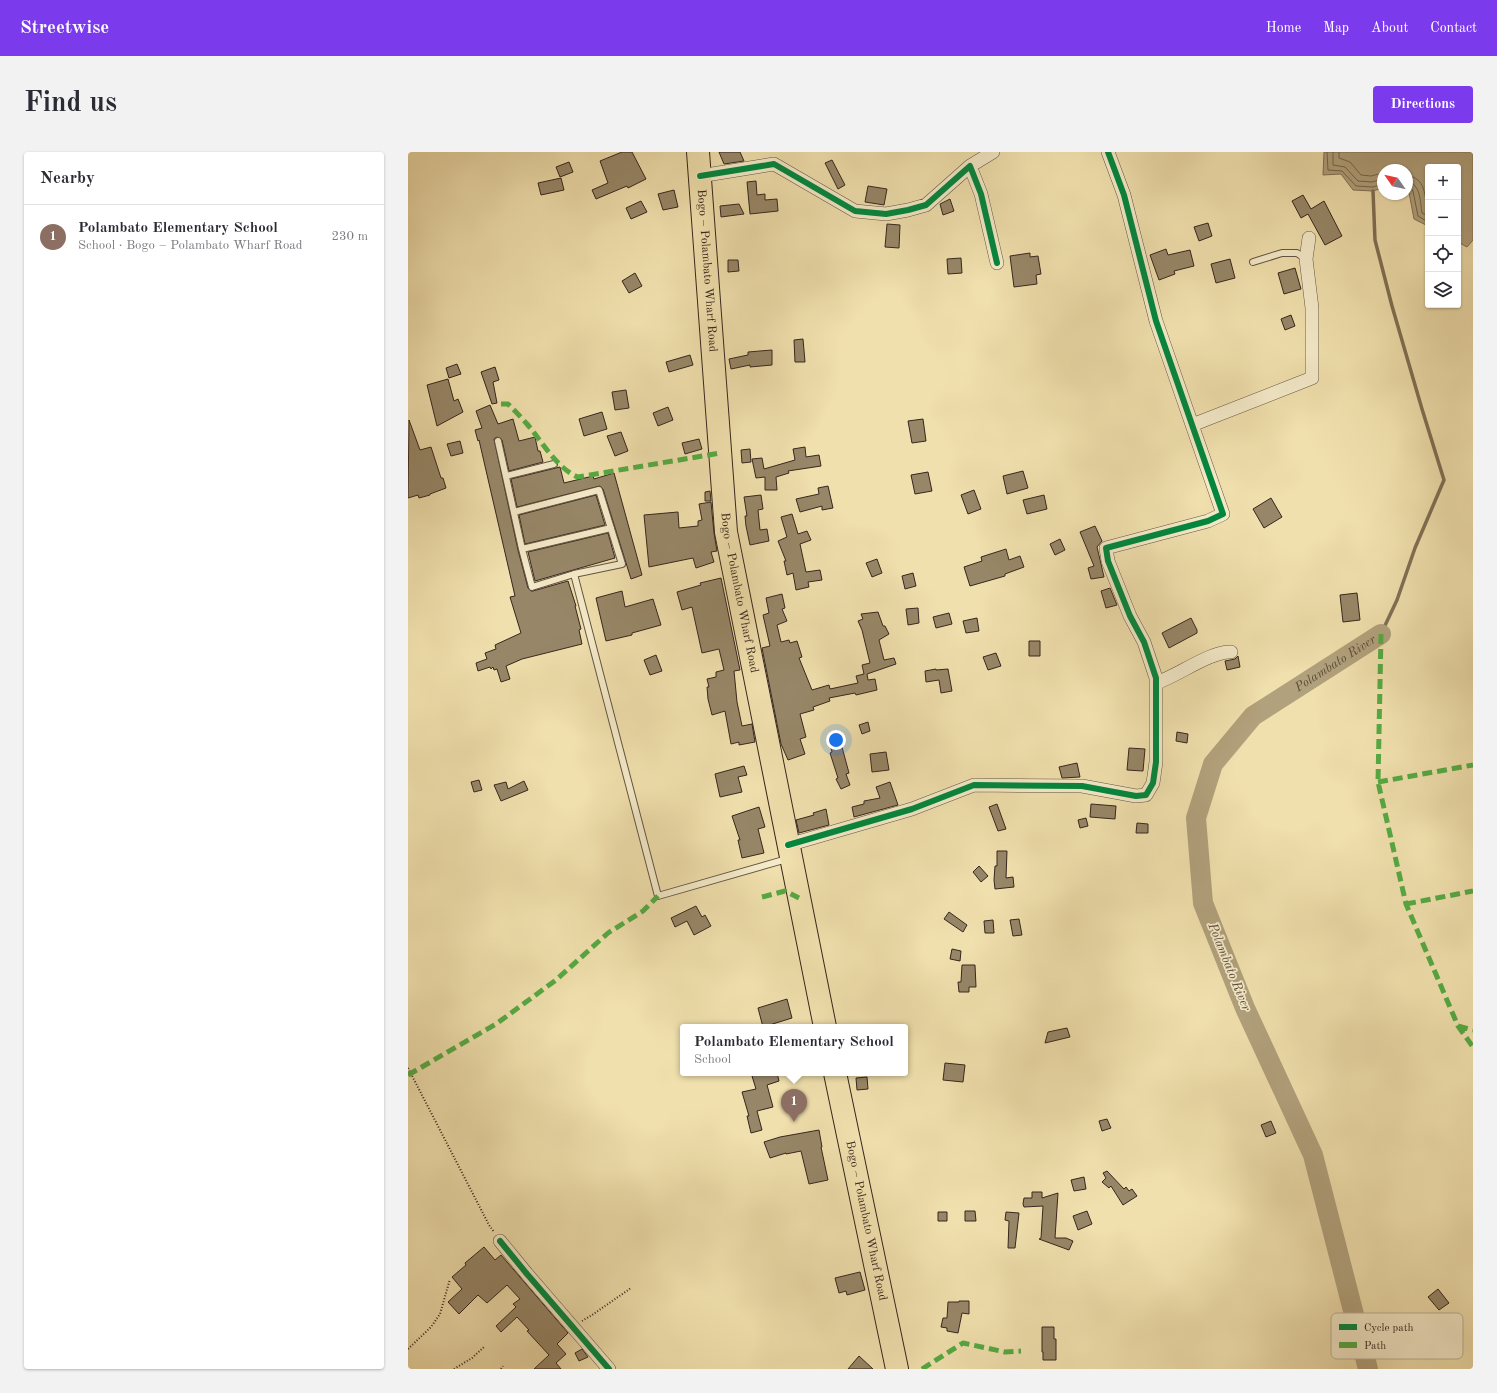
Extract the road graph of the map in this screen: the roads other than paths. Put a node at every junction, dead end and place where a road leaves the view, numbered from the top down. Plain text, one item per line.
1 (698, 152) edge
2 (992, 152) edge
3 (1108, 152) edge
4 (970, 166) junction
5 (700, 176) junction
6 (1309, 238) dead end
7 (1306, 259) junction
8 (1253, 262) dead end
9 (997, 263) dead end
10 (1192, 425) junction
11 (498, 441) dead end
12 (554, 464) dead end
13 (506, 476) junction
14 (514, 512) junction
15 (611, 528) junction
16 (522, 549) junction
17 (574, 574) junction
18 (1231, 652) dead end
19 (1156, 683) junction
20 (789, 851) junction
21 (824, 1024) edge
22 (836, 1076) edge
23 (500, 1241) road end
24 (609, 1369) edge
25 (897, 1369) edge

1 - 5 highway, Bogo – Polambato Wharf Road
2 - 4 street
3 - 10 street
4 - 5 street
4 - 9 street
5 - 20 highway, Bogo – Polambato Wharf Road
6 - 7 street
7 - 8 lane
7 - 10 street
10 - 19 street
11 - 13 lane
12 - 13 lane
13 - 14 lane
14 - 15 lane
14 - 16 lane
15 - 16 lane
15 - 17 lane
16 - 17 lane
17 - 20 lane
18 - 19 street
19 - 20 street
20 - 21 highway, Bogo – Polambato Wharf Road
22 - 25 highway, Bogo – Polambato Wharf Road
23 - 24 street

